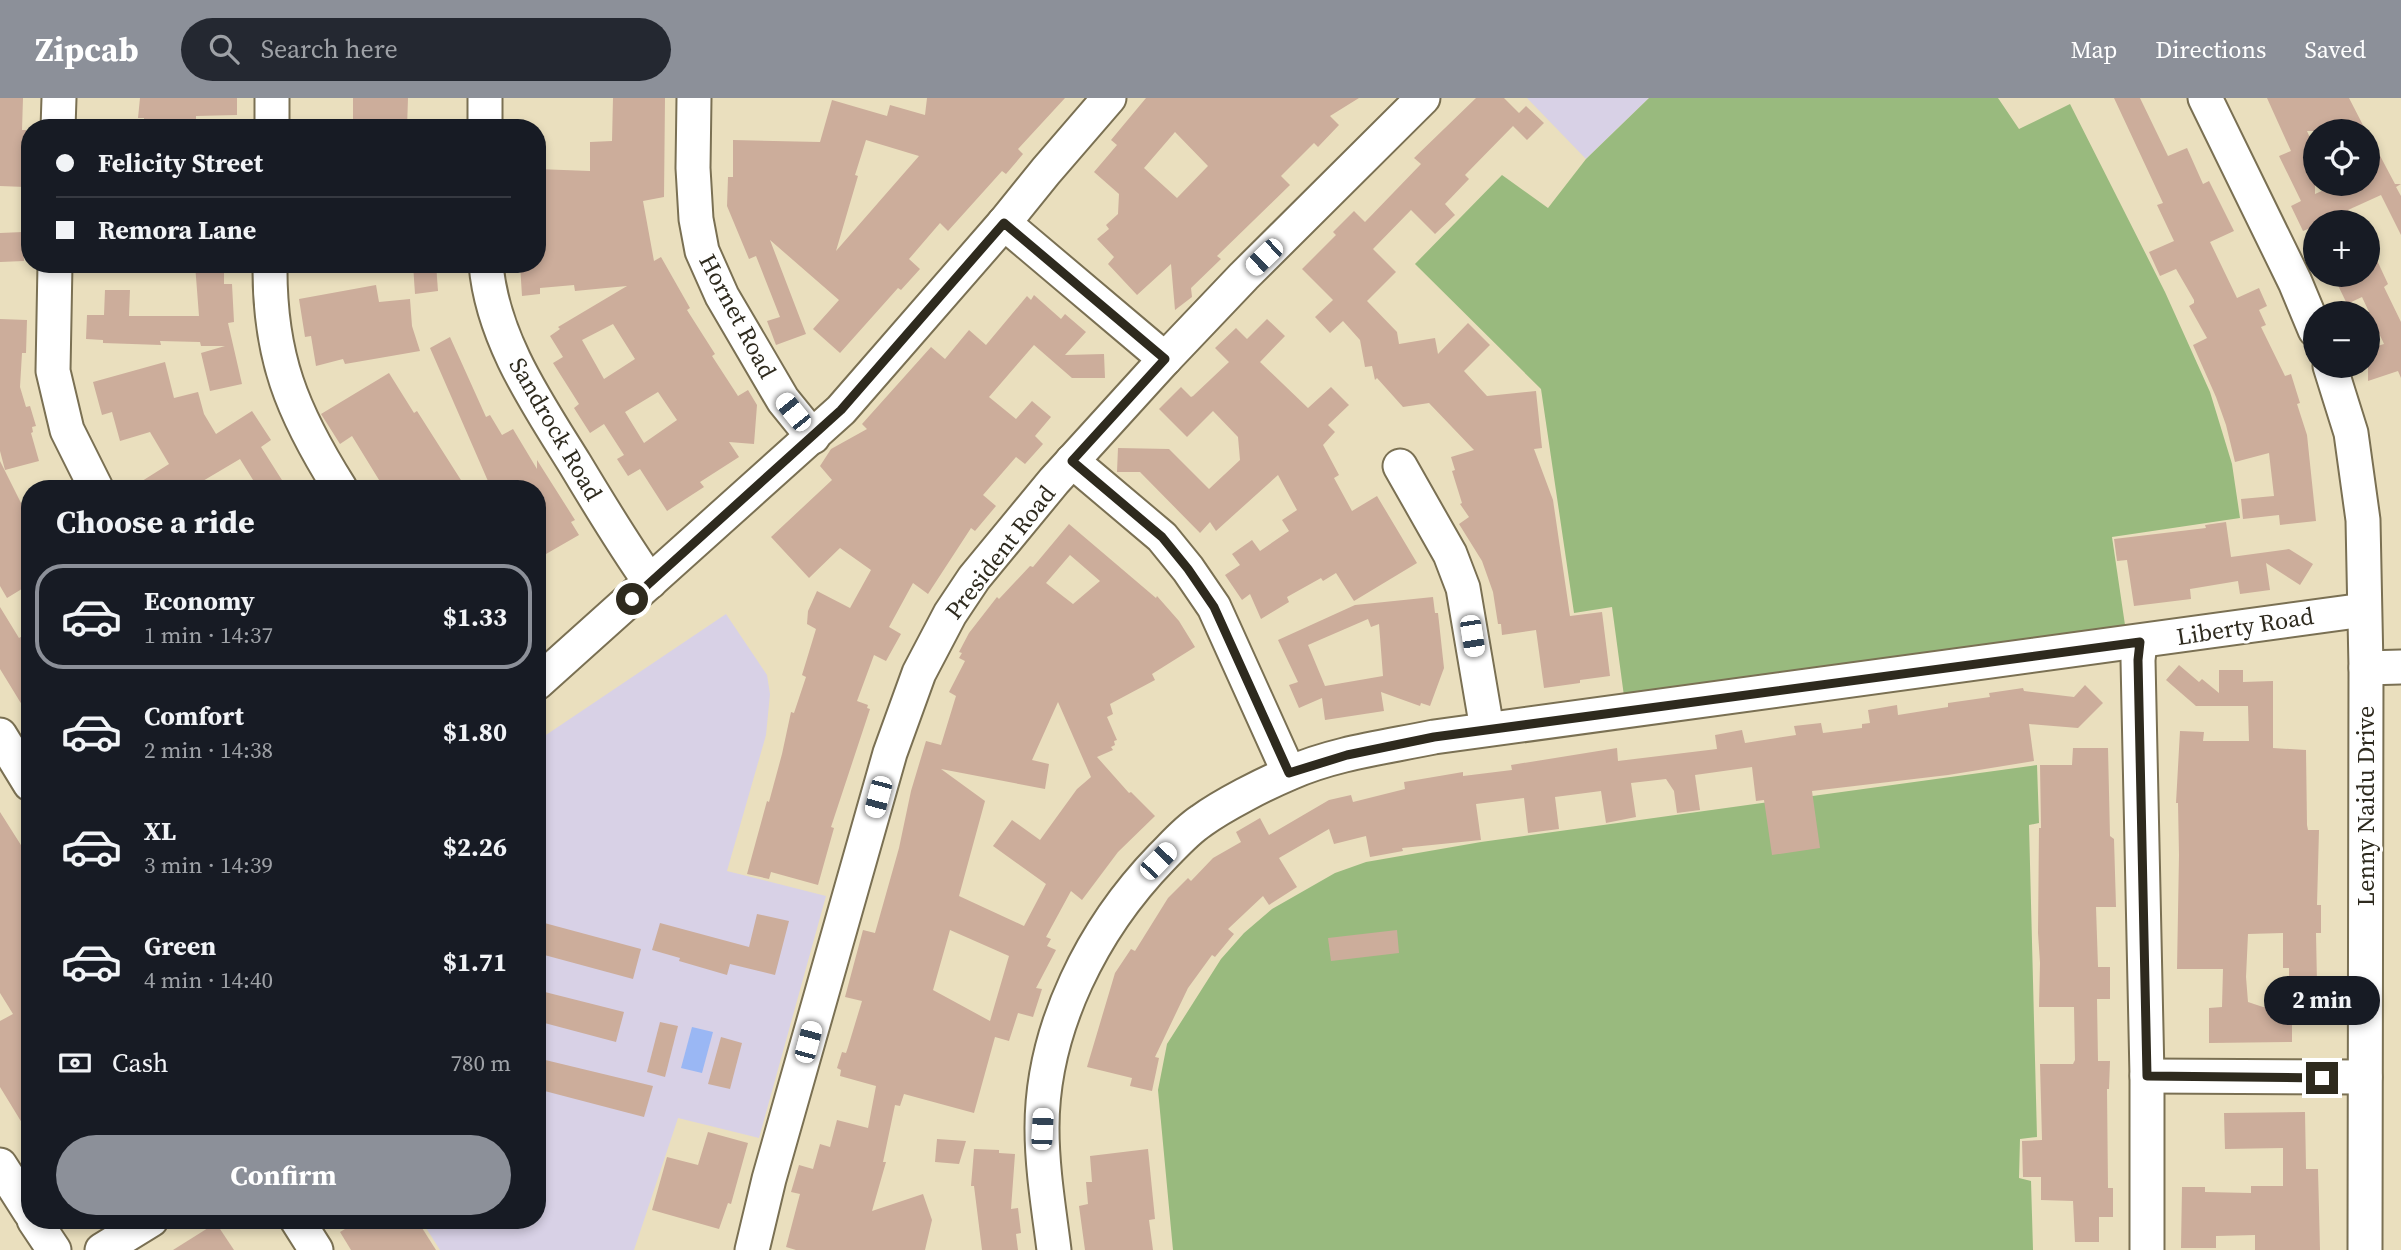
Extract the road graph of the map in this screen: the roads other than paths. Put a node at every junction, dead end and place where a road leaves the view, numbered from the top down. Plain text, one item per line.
1 (58, 98) edge
2 (272, 98) edge
3 (485, 98) edge
4 (694, 98) edge
5 (1109, 98) edge
6 (1423, 98) edge
7 (2205, 98) edge
8 (58, 119) edge
9 (272, 119) edge
10 (485, 119) edge
11 (1004, 223) junction
12 (55, 273) edge
13 (270, 273) edge
14 (488, 273) edge
15 (2303, 301) edge
16 (1165, 359) junction
17 (2334, 378) edge
18 (813, 437) junction
19 (1072, 461) junction
20 (1399, 466) dead end
21 (92, 480) edge
22 (335, 480) edge
23 (650, 582) junction
24 (2364, 610) junction
25 (2140, 642) junction
26 (2401, 667) edge
27 (2366, 668) junction
28 (546, 674) edge
29 (1487, 729) junction
30 (0, 735) edge
31 (21, 769) edge
32 (1289, 773) junction
33 (2147, 1076) junction
34 (2364, 1077) junction
35 (0, 1164) edge
36 (21, 1198) edge
37 (40, 1229) edge
38 (136, 1229) edge
39 (303, 1229) edge
40 (54, 1250) edge
41 (102, 1250) edge
42 (316, 1250) edge
43 (752, 1250) edge
44 (1054, 1250) edge
45 (2147, 1250) edge
46 (2365, 1250) edge

1 - 8 street
2 - 9 street
3 - 10 street
4 - 18 street, Hornet Road
5 - 11 street
6 - 16 street, President Road
7 - 15 street
11 - 16 street
11 - 18 street
12 - 21 street
13 - 22 street
14 - 23 street, Sandrock Road
16 - 19 street, President Road
17 - 24 street, Lenny Naidu Drive
18 - 23 street
19 - 32 street
19 - 43 street, President Road
20 - 29 street
23 - 28 street
24 - 25 street, Liberty Road
24 - 27 street, Lenny Naidu Drive
25 - 29 street, Liberty Road
25 - 33 street
26 - 27 street
27 - 34 street, Lenny Naidu Drive
29 - 32 street, Liberty Road
30 - 31 street
32 - 44 street, Liberty Road
33 - 34 street
33 - 45 street
34 - 46 street, Lenny Naidu Drive
35 - 36 street
37 - 40 street
38 - 41 street
39 - 42 street

